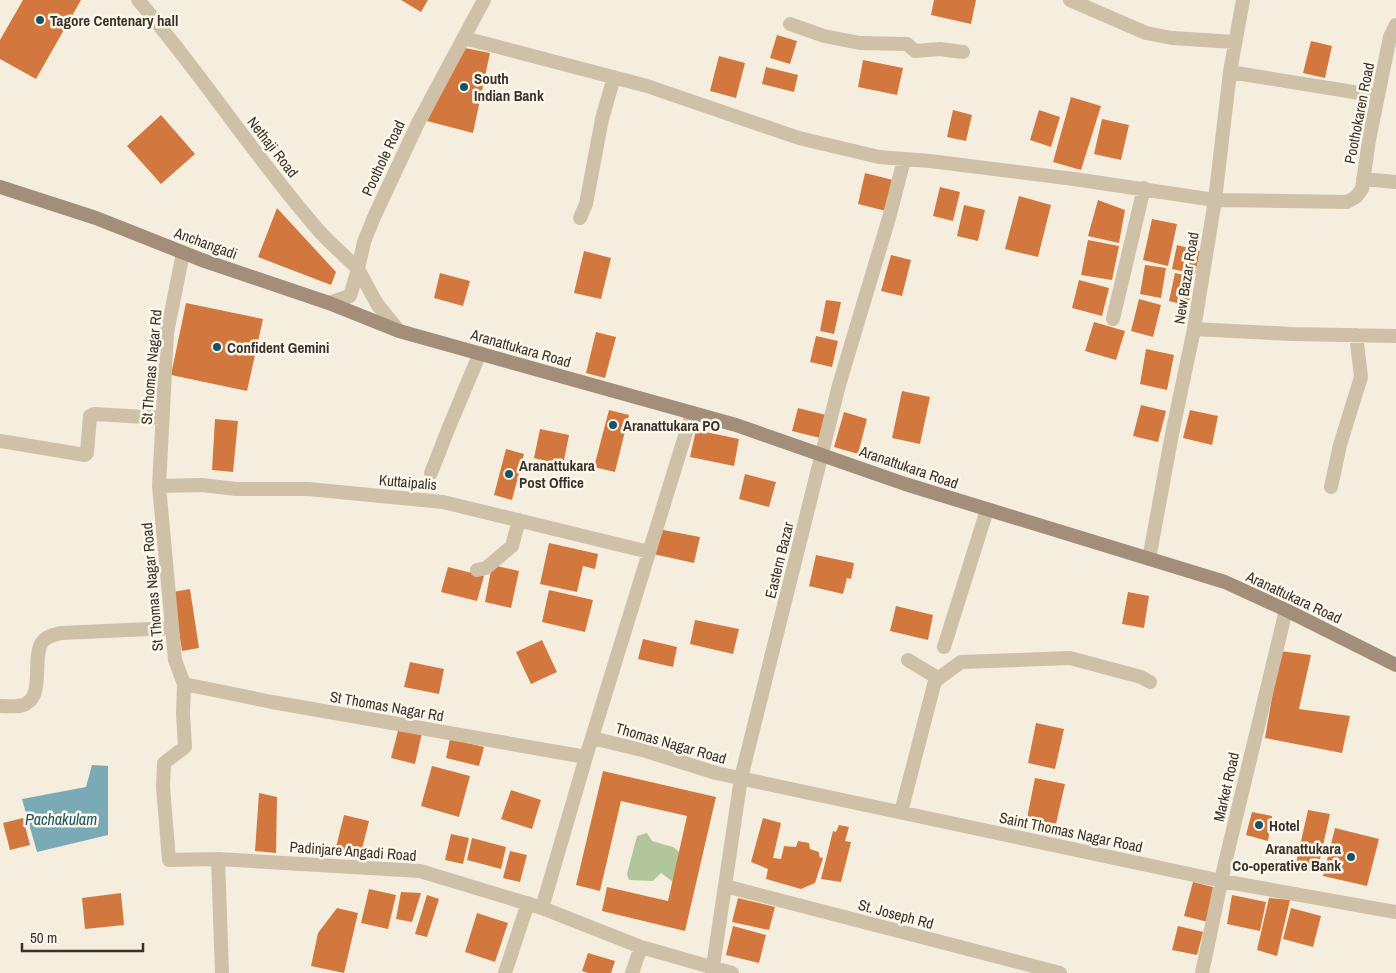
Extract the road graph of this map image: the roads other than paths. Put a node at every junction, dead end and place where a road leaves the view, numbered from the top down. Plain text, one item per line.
1 (138, 0) edge
2 (484, 0) edge
3 (1070, 0) edge
4 (1243, 0) edge
5 (790, 24) dead end
6 (1396, 25) edge
7 (464, 38) junction
8 (1235, 42) junction
9 (963, 52) dead end
10 (1230, 72) junction
11 (614, 77) junction
12 (1378, 96) junction
13 (904, 160) junction
14 (1363, 179) junction
15 (1396, 182) edge
16 (0, 187) edge
17 (1144, 188) junction
18 (1215, 200) junction
19 (580, 218) dead end
20 (183, 253) junction
21 (358, 269) junction
22 (329, 303) junction
23 (1113, 319) dead end
24 (1194, 329) junction
25 (399, 331) junction
26 (1356, 335) junction
27 (1396, 336) edge
28 (480, 353) junction
29 (692, 413) junction
30 (162, 418) junction
31 (0, 442) edge
32 (822, 454) junction
33 (432, 473) dead end
34 (159, 486) junction
35 (1331, 487) dead end
36 (987, 510) junction
37 (519, 520) junction
38 (649, 552) junction
39 (1149, 559) junction
40 (477, 570) dead end
41 (1286, 610) junction
42 (172, 628) junction
43 (944, 646) dead end
44 (908, 660) dead end
45 (1396, 665) edge
46 (935, 681) junction
47 (1150, 682) dead end
48 (184, 684) junction
49 (0, 706) edge
50 (592, 738) junction
51 (586, 757) junction
52 (741, 778) junction
53 (901, 812) junction
54 (218, 859) junction
55 (1222, 881) junction
56 (725, 886) junction
57 (528, 903) junction
58 (542, 908) junction
59 (1396, 912) edge
60 (641, 947) junction
61 (712, 970) edge
62 (222, 973) edge
63 (505, 973) edge
64 (632, 973) edge
65 (732, 973) edge
66 (1060, 973) edge
67 (1202, 973) edge

1 - 21 street, Nethaji Road
2 - 7 street, Poothole Road
3 - 8 street
4 - 8 street, New Bazar Road
5 - 9 street
6 - 12 street, Poothokaren Road
7 - 11 street
7 - 21 street, Poothole Road
8 - 10 street, New Bazar Road
10 - 12 street
10 - 18 street, New Bazar Road
11 - 13 street
11 - 19 street
12 - 14 street, Poothokaren Road
13 - 17 street
13 - 32 street, Eastern Bazar
14 - 15 street
14 - 18 street, Poothokaren Road
16 - 20 main road, Anchangadi
17 - 18 street
17 - 23 street
18 - 24 street, New Bazar Road
20 - 22 main road, Anchangadi
20 - 30 street, St Thomas Nagar Rd
21 - 22 street
21 - 25 street
22 - 25 main road, Anchangadi
24 - 26 street
24 - 39 street, New Bazar Road
25 - 28 main road, Aranattukara Road
26 - 27 street
26 - 35 street
28 - 29 main road, Aranattukara Road
28 - 33 street
29 - 32 main road, Aranattukara Road
29 - 38 street
30 - 31 street
30 - 34 street, St Thomas Nagar Rd
32 - 36 main road, Aranattukara Road
32 - 52 street, Eastern Bazar
34 - 37 street, Kuttaipalis
34 - 42 street, St Thomas Nagar Road
36 - 39 main road, Aranattukara Road
36 - 43 street
37 - 38 street, Kuttaipalis
37 - 40 street
38 - 50 street
39 - 41 main road, Aranattukara Road
41 - 45 main road, Aranattukara Road
41 - 55 street, Market Road
42 - 48 street, St Thomas Nagar Road
42 - 49 street
44 - 46 street
46 - 47 street
46 - 53 street
48 - 51 street, St Thomas Nagar Rd
48 - 54 street, Padinjare Angadi Road
50 - 51 street
50 - 52 street, Thomas Nagar Road
51 - 58 street
52 - 53 street, Saint Thomas Nagar Road
52 - 56 street, Eastern Bazar
53 - 55 street, Saint Thomas Nagar Road
54 - 57 street, Padinjare Angadi Road
54 - 62 street
55 - 59 street, Saint Thomas Nagar Road
55 - 67 street, Market Road
56 - 61 street, Eastern Bazar
56 - 66 street, St. Joseph Rd
57 - 58 street, Padinjare Angadi Road
57 - 63 street
58 - 60 street, Padinjare Angadi Road
60 - 61 street, Padinjare Angadi Road
60 - 64 street
61 - 65 street

